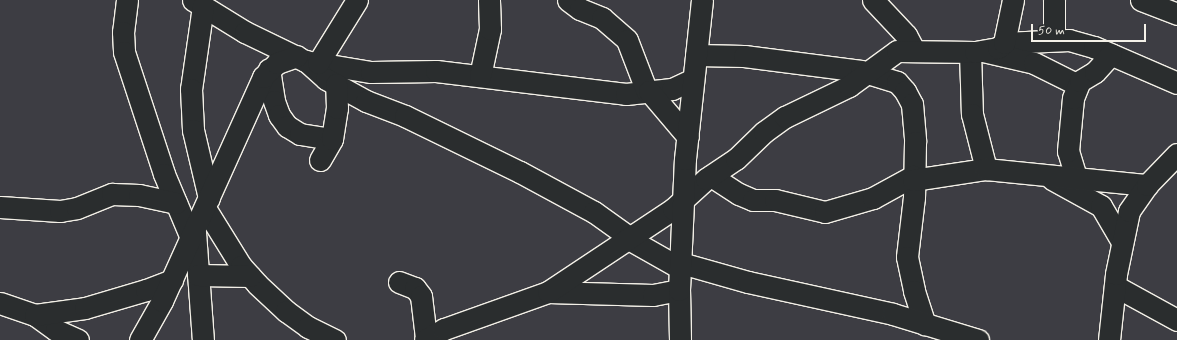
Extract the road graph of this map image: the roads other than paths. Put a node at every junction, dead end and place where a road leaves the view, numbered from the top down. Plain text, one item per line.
1 (128, 0) edge
2 (357, 0) edge
3 (489, 0) edge
4 (568, 0) edge
5 (702, 0) edge
6 (873, 0) edge
7 (1013, 0) edge
8 (1054, 0) edge
9 (1141, 0) edge
10 (198, 3) edge
11 (1177, 14) edge
12 (1054, 40) junction
13 (1004, 42) junction
14 (914, 50) junction
15 (976, 51) junction
16 (1111, 54) junction
17 (696, 55) junction
18 (307, 60) junction
19 (269, 69) junction
20 (866, 72) junction
21 (480, 76) junction
22 (694, 79) junction
23 (1177, 83) edge
24 (336, 84) junction
25 (1078, 85) junction
26 (648, 91) junction
27 (688, 137) junction
28 (332, 139) junction
29 (1177, 154) edge
30 (320, 160) dead end
31 (986, 169) junction
32 (1045, 175) junction
33 (711, 176) junction
34 (1076, 177) junction
35 (913, 178) junction
36 (1161, 178) edge
37 (684, 198) junction
38 (176, 203) junction
39 (207, 203) junction
40 (0, 208) edge
41 (193, 234) junction
42 (628, 238) junction
43 (1122, 242) junction
44 (681, 265) junction
45 (198, 274) junction
46 (250, 276) junction
47 (172, 279) junction
48 (399, 282) dead end
49 (1115, 286) junction
50 (679, 290) junction
51 (548, 292) junction
52 (0, 302) edge
53 (35, 315) junction
54 (1177, 320) edge
55 (928, 330) edge
56 (425, 339) edge
57 (78, 340) edge
58 (140, 340) edge
59 (203, 340) edge
60 (335, 340) edge
61 (680, 340) edge
62 (978, 340) edge
63 (1109, 340) edge

1 - 38 street
2 - 18 street
3 - 21 street
4 - 26 street
5 - 17 street
6 - 14 street
7 - 13 street
8 - 12 street
9 - 11 street
10 - 18 street
10 - 39 street
12 - 13 street
12 - 16 street
13 - 15 street
14 - 15 street
14 - 20 street
15 - 25 street
15 - 31 street
16 - 23 street
16 - 25 street
17 - 20 street
17 - 22 street
18 - 19 street
18 - 21 street
18 - 24 street
19 - 28 street
19 - 39 street
20 - 33 street
20 - 35 street
21 - 26 street
22 - 26 street
22 - 27 street
24 - 28 street
24 - 42 street
25 - 34 street
26 - 27 street
27 - 37 street
28 - 30 street
29 - 36 street
31 - 32 street
31 - 35 street
32 - 34 street
32 - 43 street
33 - 35 street
33 - 37 street
34 - 36 street
35 - 55 street
36 - 43 street
37 - 42 street
37 - 44 street
38 - 40 street
38 - 41 street
39 - 41 street
39 - 46 street
41 - 45 street
41 - 47 street
42 - 44 street
42 - 51 street
43 - 49 street
44 - 50 street
44 - 55 street
45 - 46 street
45 - 47 street
45 - 59 street
46 - 60 street
47 - 53 street
47 - 58 street
48 - 56 street
49 - 54 street
49 - 63 street
50 - 51 street
50 - 61 street
51 - 56 street
52 - 53 street
53 - 57 street
55 - 62 street

